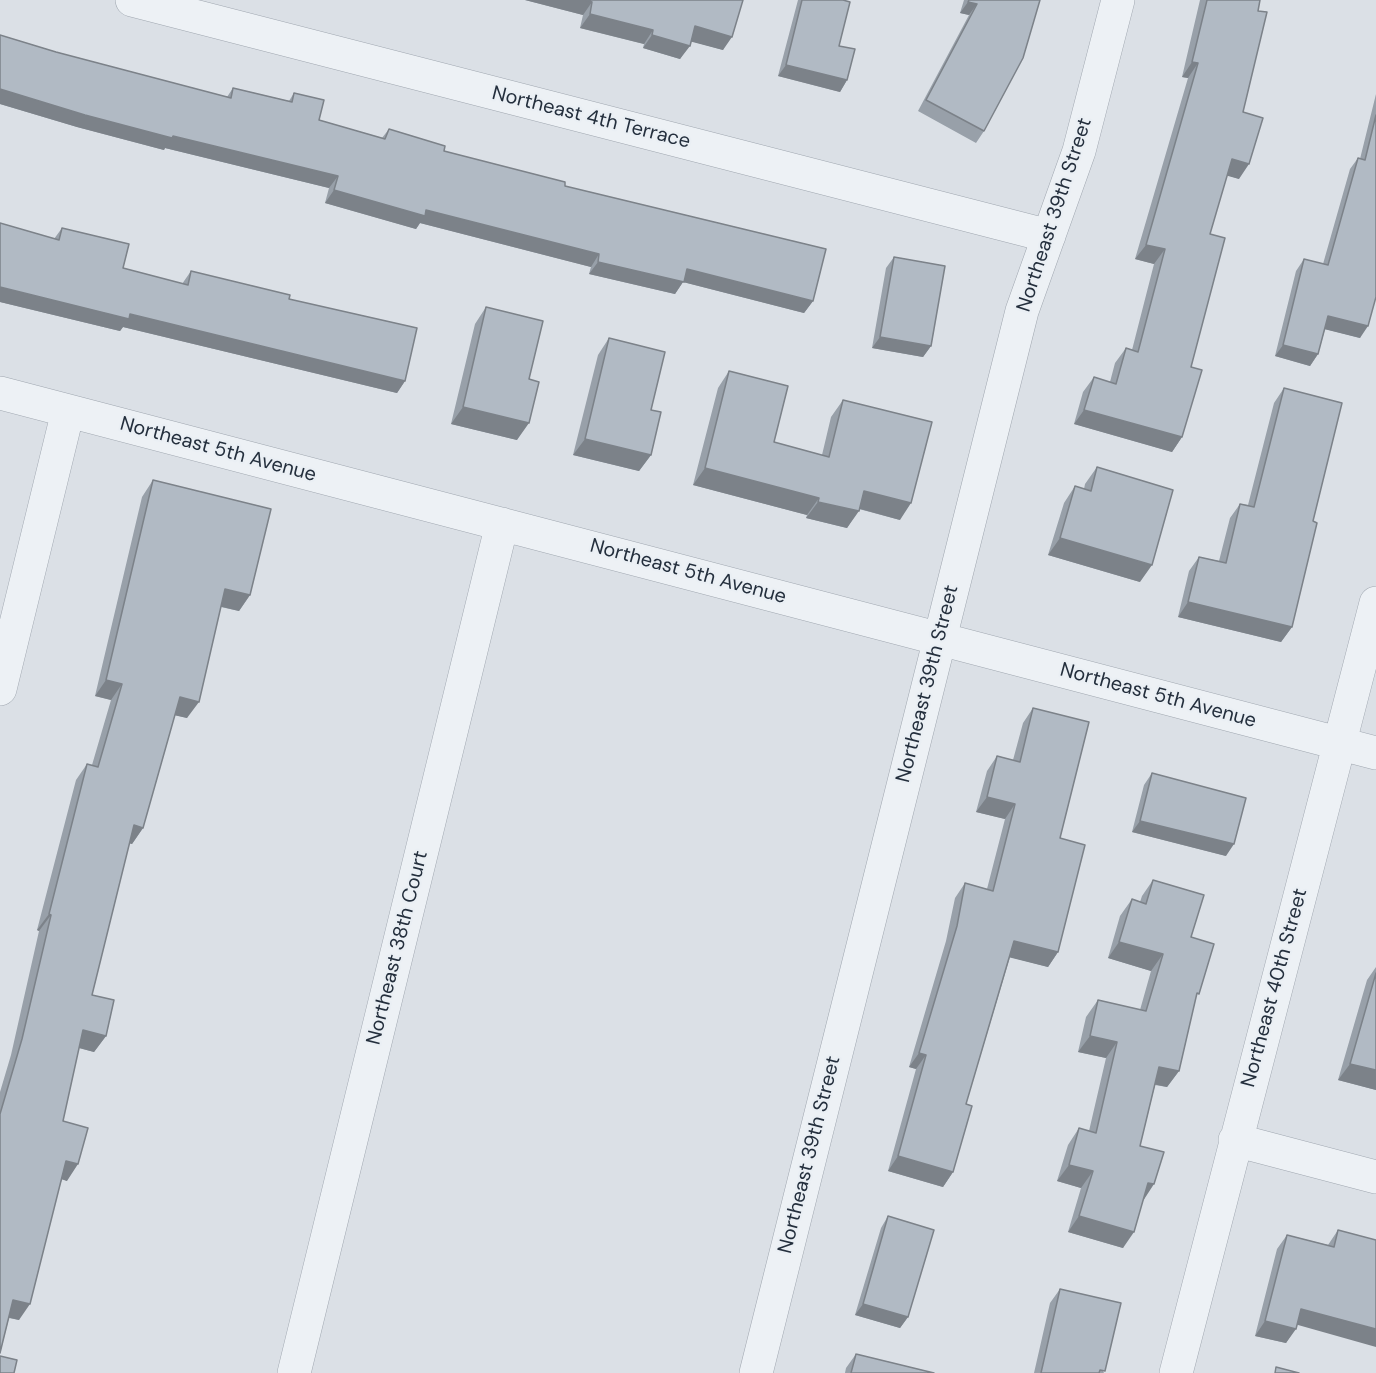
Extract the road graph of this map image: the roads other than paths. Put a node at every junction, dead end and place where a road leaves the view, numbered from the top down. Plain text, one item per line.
1 (1118, 0) edge
2 (150, 2) edge
3 (1049, 236) junction
4 (0, 393) edge
5 (68, 411) junction
6 (502, 524) junction
7 (1376, 603) edge
8 (939, 639) junction
9 (0, 689) edge
10 (1339, 743) junction
11 (1376, 753) edge
12 (1235, 1140) junction
13 (1376, 1177) edge
14 (294, 1373) edge
15 (756, 1373) edge
16 (1176, 1373) edge

1 - 3 street, Northeast 39th Street
2 - 3 street, Northeast 4th Terrace
3 - 8 street, Northeast 39th Street
4 - 5 street, Northeast 5th Avenue
5 - 6 street, Northeast 5th Avenue
5 - 9 street
6 - 8 street, Northeast 5th Avenue
6 - 14 street, Northeast 38th Court
7 - 10 street, Northeast 40th Street
8 - 10 street, Northeast 5th Avenue
8 - 15 street, Northeast 39th Street
10 - 11 street, Northeast 5th Avenue
10 - 12 street, Northeast 40th Street
12 - 13 street
12 - 16 street, Northeast 40th Street

